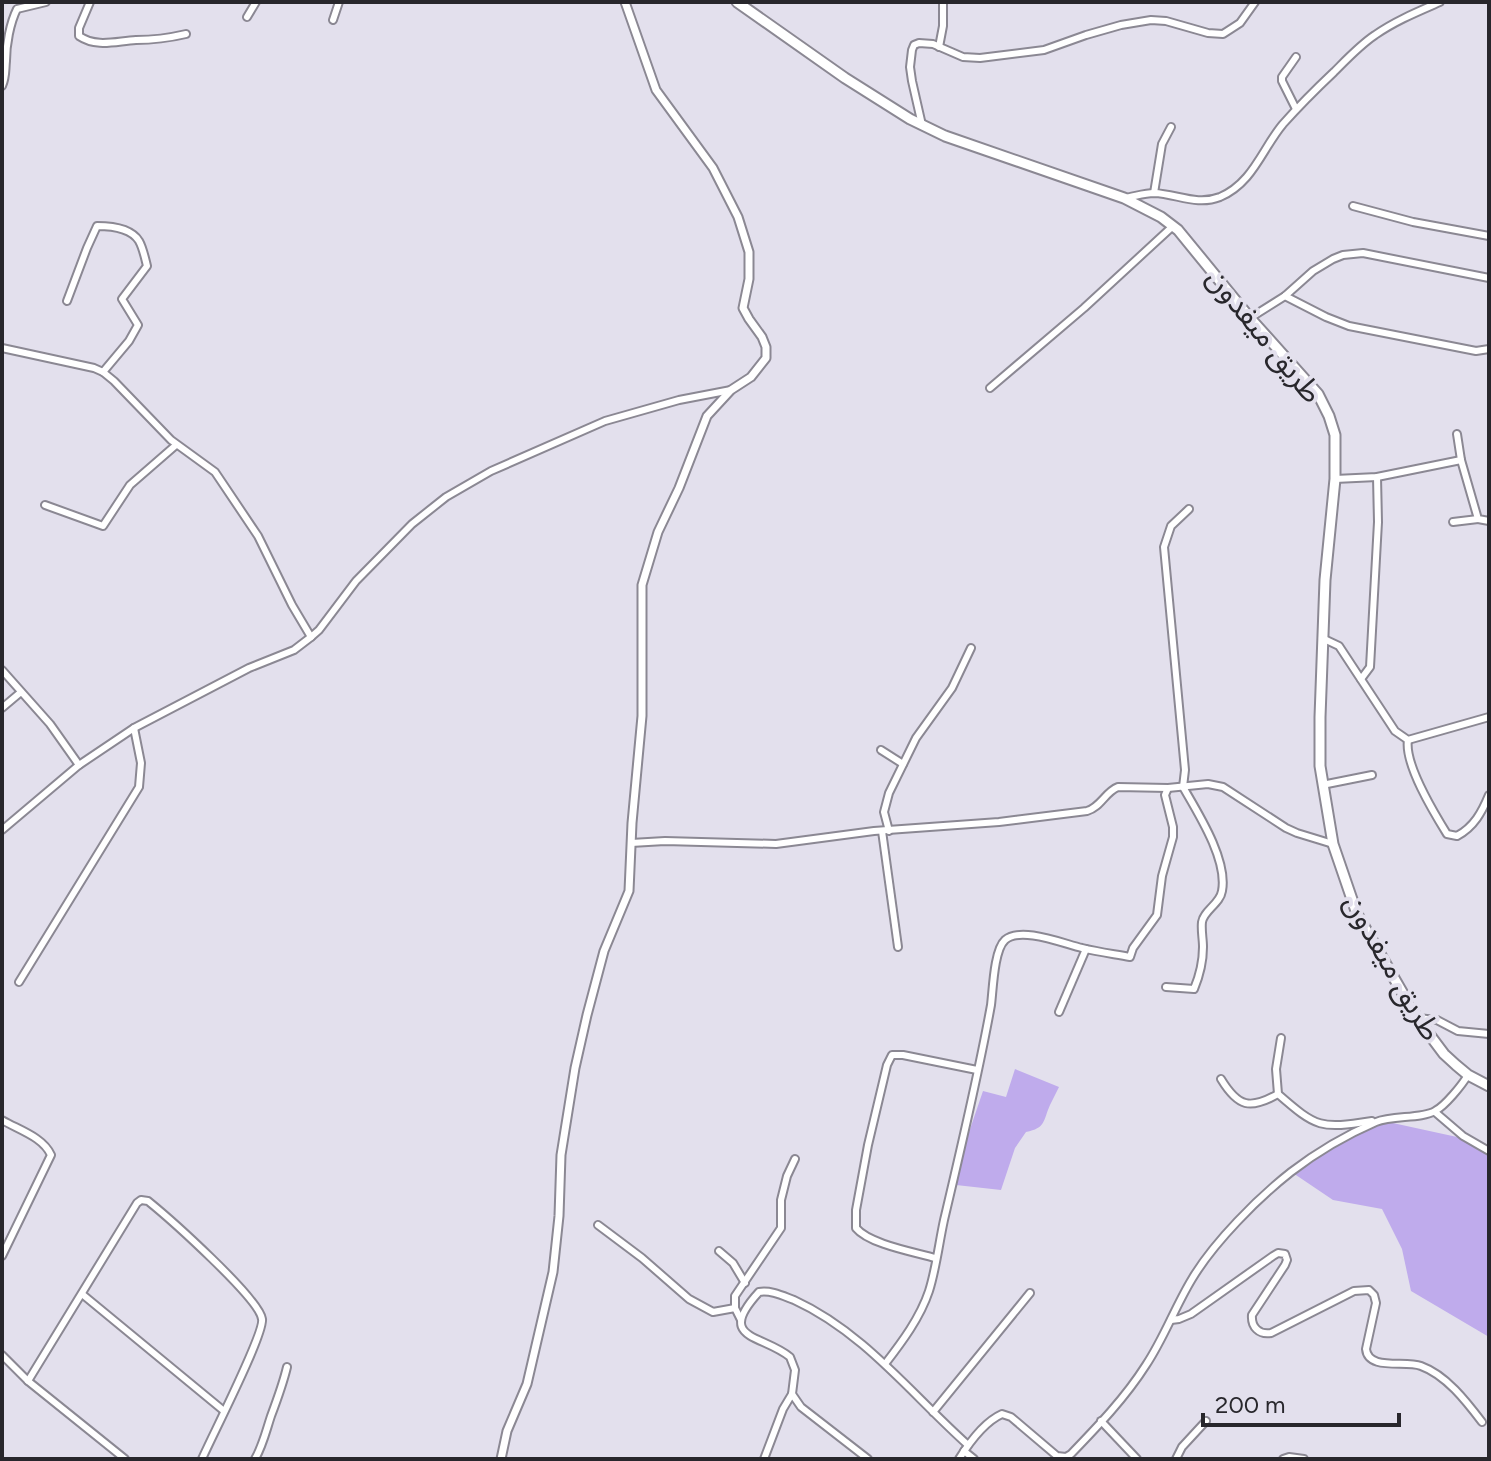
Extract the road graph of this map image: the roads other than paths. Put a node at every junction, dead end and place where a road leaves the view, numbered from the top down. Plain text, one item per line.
1 (46, 2) edge
2 (90, 2) edge
3 (256, 2) edge
4 (339, 2) edge
5 (625, 2) edge
6 (737, 2) edge
7 (943, 2) edge
8 (1255, 2) edge
9 (1440, 2) edge
10 (749, 6) edge
11 (247, 17) dead end
12 (333, 20) dead end
13 (186, 34) dead end
14 (939, 47) junction
15 (1296, 57) dead end
16 (2, 86) edge
17 (1296, 109) junction
18 (922, 125) junction
19 (1171, 127) dead end
20 (1154, 193) junction
21 (1124, 198) junction
22 (1353, 206) dead end
23 (1173, 226) junction
24 (1489, 236) edge
25 (1489, 278) edge
26 (1285, 296) junction
27 (67, 301) dead end
28 (1250, 318) junction
29 (2, 348) edge
30 (1489, 349) edge
31 (103, 372) junction
32 (990, 388) dead end
33 (731, 390) junction
34 (1457, 434) dead end
35 (176, 445) junction
36 (1461, 460) junction
37 (1377, 477) junction
38 (1335, 479) junction
39 (45, 505) dead end
40 (1189, 509) dead end
41 (1478, 519) junction
42 (1489, 521) edge
43 (1453, 522) dead end
44 (311, 637) junction
45 (1322, 638) junction
46 (971, 648) dead end
47 (2, 670) edge
48 (1361, 679) junction
49 (21, 692) junction
50 (2, 708) edge
51 (1489, 717) edge
52 (134, 728) junction
53 (1408, 740) junction
54 (881, 750) dead end
55 (903, 764) junction
56 (79, 765) junction
57 (1372, 775) dead end
58 (1322, 785) junction
59 (1183, 787) junction
60 (1168, 788) junction
61 (1489, 795) edge
62 (2, 830) edge
63 (885, 831) junction
64 (631, 843) junction
65 (1333, 844) junction
66 (898, 947) dead end
67 (1086, 949) junction
68 (19, 982) dead end
69 (1166, 987) dead end
70 (1059, 1012) dead end
71 (1417, 1018) junction
72 (1489, 1034) edge
73 (1281, 1038) dead end
74 (977, 1070) junction
75 (1468, 1075) junction
76 (1221, 1079) dead end
77 (1489, 1086) edge
78 (1278, 1094) junction
79 (1435, 1112) junction
80 (2, 1120) edge
81 (1379, 1120) junction
82 (1489, 1151) edge
83 (795, 1159) dead end
84 (598, 1225) dead end
85 (719, 1251) dead end
86 (2, 1256) edge
87 (935, 1258) junction
88 (745, 1283) junction
89 (1030, 1293) dead end
90 (82, 1294) junction
91 (735, 1308) junction
92 (741, 1320) junction
93 (1171, 1320) junction
94 (2, 1355) edge
95 (885, 1364) junction
96 (287, 1367) dead end
97 (28, 1381) junction
98 (792, 1394) junction
99 (224, 1411) junction
100 (933, 1412) junction
101 (1101, 1421) junction
102 (1206, 1421) dead end
103 (1482, 1422) dead end
104 (966, 1448) junction
105 (125, 1459) edge
106 (202, 1459) edge
107 (255, 1459) edge
108 (501, 1459) edge
109 (764, 1459) edge
110 (868, 1459) edge
111 (959, 1459) edge
112 (974, 1459) edge
113 (1137, 1459) edge
114 (1176, 1459) edge
115 (1283, 1459) edge
116 (1304, 1459) edge

1 - 16 street
2 - 13 street
3 - 11 street
4 - 12 street
5 - 33 street
6 - 10 main road, طريق ميفدون
7 - 14 street
8 - 14 street
9 - 17 street
10 - 18 main road, طريق ميفدون
14 - 18 street
15 - 17 street
17 - 20 street
18 - 21 main road, طريق ميفدون
19 - 20 street
20 - 21 street
21 - 23 main road, طريق ميفدون
22 - 24 street
23 - 28 main road, طريق ميفدون
23 - 32 street
25 - 26 street
26 - 28 street
26 - 30 street
27 - 31 street
28 - 38 main road, طريق ميفدون
29 - 31 street
31 - 35 street
33 - 44 street
33 - 64 street
34 - 36 street
35 - 39 street
35 - 44 street
36 - 37 street
36 - 41 street
37 - 38 street
37 - 48 street
38 - 45 main road, طريق ميفدون
40 - 59 street
41 - 42 street
41 - 43 street
44 - 52 street
45 - 48 street
45 - 58 main road, طريق ميفدون
46 - 55 street
47 - 49 street
48 - 53 street
49 - 50 street
49 - 56 street
51 - 53 street
52 - 56 street
52 - 68 street
53 - 61 street
54 - 55 street
55 - 63 street
56 - 62 street
57 - 58 street
58 - 65 main road, طريق ميفدون
59 - 60 street
59 - 65 street
59 - 69 street
60 - 63 street
60 - 67 street
63 - 64 street
63 - 66 street
64 - 108 street
65 - 71 main road, طريق ميفدون
67 - 70 street
67 - 74 street
71 - 72 street
71 - 75 main road, طريق ميفدون
73 - 78 street
74 - 87 street
74 - 87 street
75 - 77 main road, طريق ميفدون
75 - 79 street
76 - 78 street
78 - 81 street
79 - 81 street
79 - 82 street
80 - 86 street
81 - 93 street
83 - 88 street
84 - 91 street
85 - 88 street
87 - 95 street
88 - 91 street
89 - 100 street
90 - 97 street
90 - 99 street
90 - 99 street
91 - 92 street
92 - 95 street
92 - 98 street
93 - 101 street
93 - 103 street
94 - 97 street
95 - 100 street
96 - 107 street
97 - 105 street
98 - 109 street
98 - 110 street
99 - 106 street
100 - 104 street
101 - 104 street
101 - 113 street
102 - 114 street
104 - 111 street
104 - 112 street
115 - 116 street

